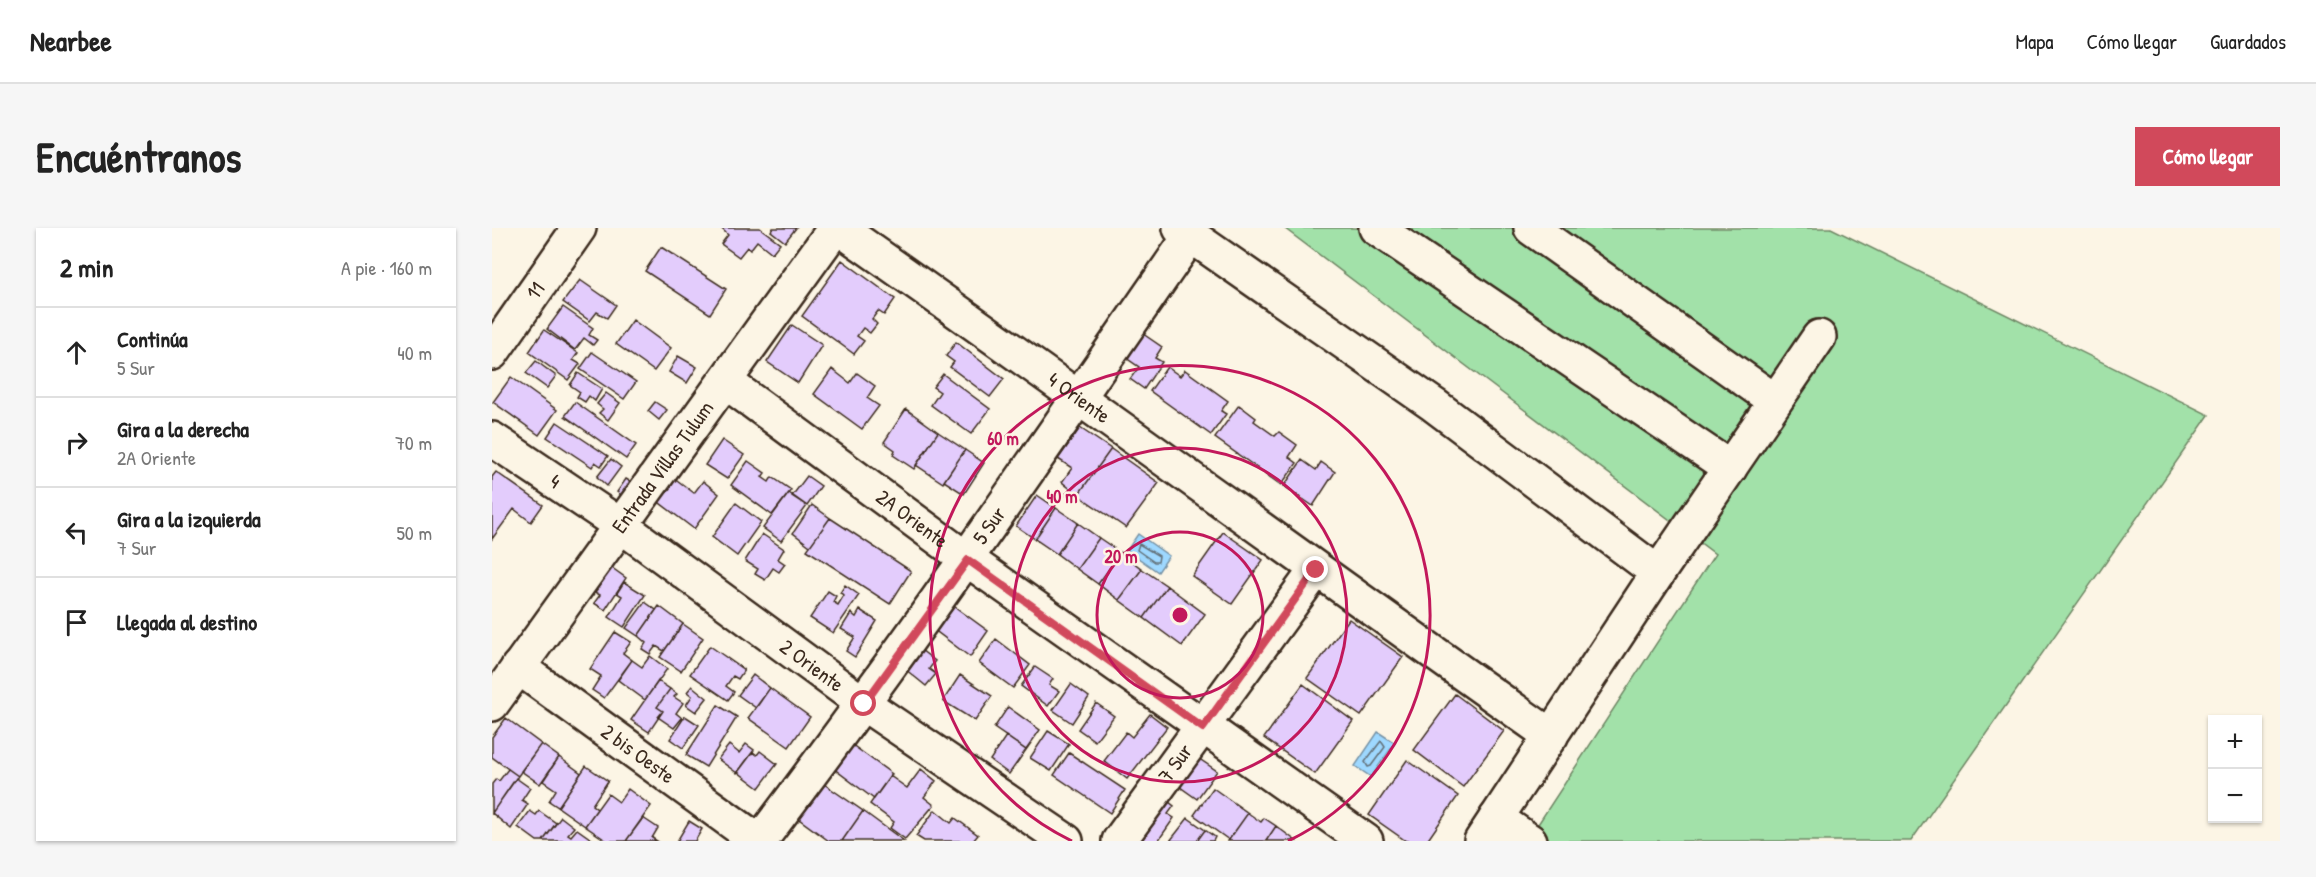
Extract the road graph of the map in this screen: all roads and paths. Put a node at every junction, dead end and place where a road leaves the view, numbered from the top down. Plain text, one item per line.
1 (579, 228) edge
2 (837, 228) edge
3 (1376, 228) edge
4 (1531, 228) edge
5 (1202, 235) edge
6 (1819, 337) dead end
7 (492, 353) edge
8 (726, 382) junction
9 (1080, 396) junction
10 (1775, 401) junction
11 (492, 439) edge
12 (1730, 468) junction
13 (620, 525) junction
14 (968, 560) junction
15 (1316, 570) junction
16 (1658, 573) junction
17 (518, 667) junction
18 (492, 704) edge
19 (864, 704) junction
20 (1203, 728) junction
21 (1551, 736) junction
22 (1488, 829) edge
23 (759, 841) edge
24 (1066, 841) edge
25 (1119, 841) edge
26 (1365, 841) edge
27 (1530, 841) edge

1 - 7 street, 11
2 - 8 street, Entrada Villas Tulum
2 - 9 street, 4 Oriente
3 - 12 street
4 - 10 street
5 - 9 street, 5 Sur
5 - 16 street
6 - 10 street
8 - 13 street, Entrada Villas Tulum
8 - 14 street, 2A Oriente
9 - 14 street, 5 Sur
9 - 15 street, 4 Oriente
10 - 12 street
11 - 13 street, 4
12 - 16 street
13 - 17 street, Entrada Villas Tulum
13 - 19 street, 2 Oriente
14 - 19 street, 5 Sur
14 - 20 street, 2A Oriente
15 - 20 street, 7 Sur
15 - 21 street, 4 Oriente
16 - 21 street
17 - 18 street, Entrada Villas Tulum
17 - 23 street, 2 bis Oeste
19 - 23 street, 5 Sur
19 - 24 street, 2 Oriente
20 - 25 street, 7 Sur
20 - 26 street, 2A Oriente
21 - 22 street
22 - 27 street

